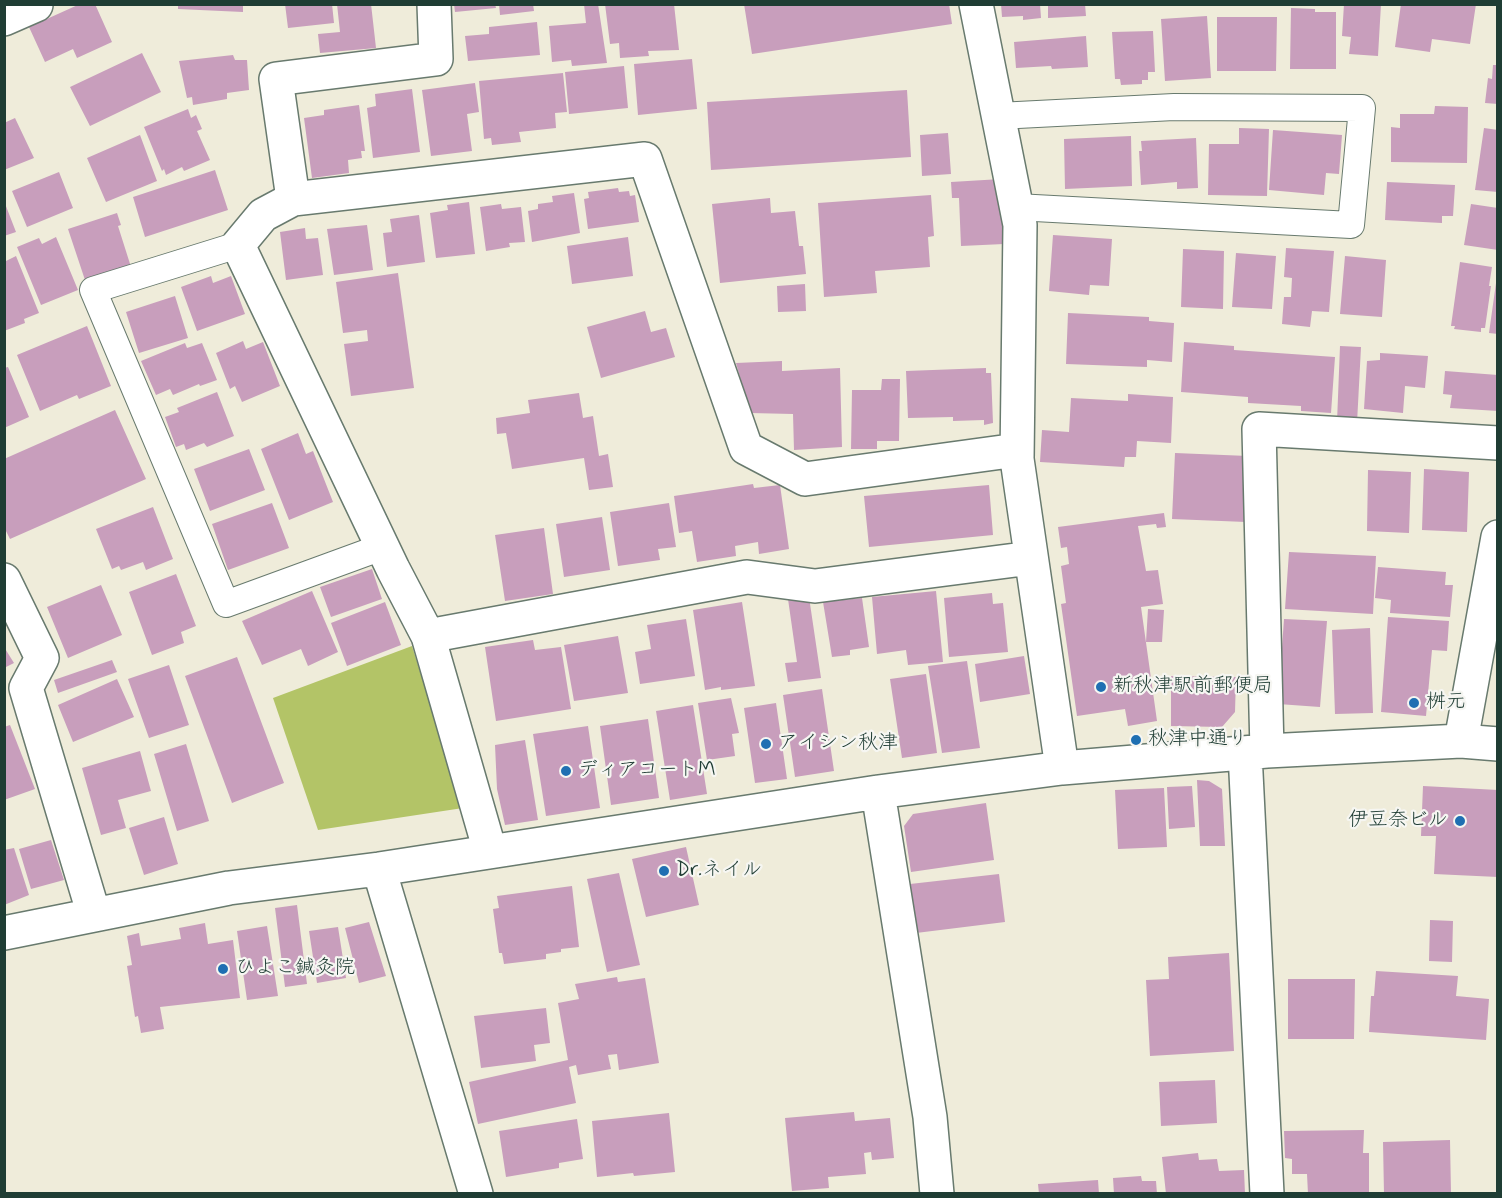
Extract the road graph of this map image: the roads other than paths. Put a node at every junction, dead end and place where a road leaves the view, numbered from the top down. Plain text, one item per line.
1 (434, 4) edge
2 (976, 4) edge
3 (36, 5) edge
4 (4, 19) edge
5 (998, 116) junction
6 (293, 199) junction
7 (1016, 207) junction
8 (238, 245) junction
9 (1497, 443) edge
10 (1017, 450) junction
11 (1497, 537) edge
12 (382, 547) junction
13 (1031, 558) junction
14 (4, 580) edge
15 (428, 636) junction
16 (15, 692) edge
17 (1461, 741) junction
18 (1497, 744) edge
19 (1256, 752) junction
20 (1062, 768) junction
21 (878, 792) junction
22 (490, 851) junction
23 (378, 868) junction
24 (94, 915) junction
25 (4, 933) edge
26 (476, 1194) edge
27 (937, 1194) edge
28 (1267, 1194) edge

1 - 6 street
2 - 5 street
3 - 4 street
5 - 7 street
5 - 7 lane
6 - 8 street
6 - 10 street
7 - 10 street
8 - 12 street
8 - 12 lane
9 - 19 street
10 - 13 street
11 - 17 street
12 - 15 street
13 - 15 street
13 - 20 street
14 - 16 street
15 - 22 street
16 - 24 street
17 - 18 street
17 - 19 street
19 - 20 street
19 - 28 street
20 - 21 street
21 - 22 street
21 - 27 street
22 - 23 street
23 - 24 street
23 - 26 street
24 - 25 street

